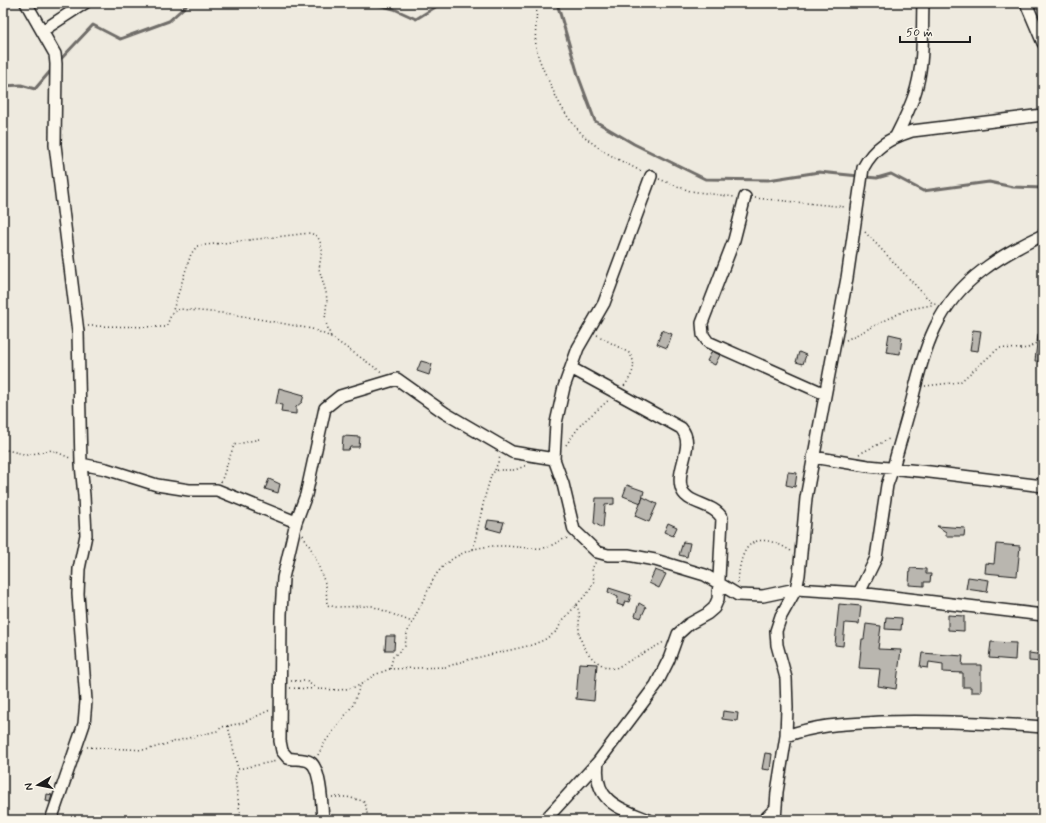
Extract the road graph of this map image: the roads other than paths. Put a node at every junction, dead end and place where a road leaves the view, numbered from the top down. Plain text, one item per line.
1 (26, 3) edge
2 (85, 3) edge
3 (923, 3) edge
4 (1026, 3) edge
5 (42, 31) junction
6 (1043, 43) edge
7 (1043, 115) edge
8 (896, 136) junction
9 (651, 176) road end
10 (746, 197) road end
11 (1043, 234) edge
12 (572, 368) junction
13 (825, 394) junction
14 (813, 457) junction
15 (554, 458) junction
16 (81, 464) junction
17 (893, 468) junction
18 (1043, 486) edge
19 (296, 522) junction
20 (717, 582) junction
21 (796, 589) junction
22 (860, 593) junction
23 (1043, 615) edge
24 (1043, 727) edge
25 (786, 736) junction
26 (598, 762) junction
27 (776, 808) junction
28 (51, 820) edge
29 (323, 820) edge
30 (545, 820) edge
31 (649, 820) edge
32 (764, 820) edge
33 (775, 820) edge

1 - 5 street
2 - 5 street
3 - 8 street
4 - 6 street
5 - 16 street
7 - 8 street
8 - 13 street
9 - 12 street
10 - 13 street
11 - 17 street
12 - 15 street
12 - 20 street
13 - 14 street
14 - 17 street
14 - 21 street
15 - 19 street
15 - 20 street
16 - 19 street
16 - 28 street
17 - 18 street
17 - 22 street
19 - 29 street
20 - 21 street
20 - 26 street
21 - 22 street
21 - 25 street
22 - 23 street
24 - 25 street
25 - 27 street
26 - 30 street
26 - 31 street
27 - 32 street
27 - 33 street

